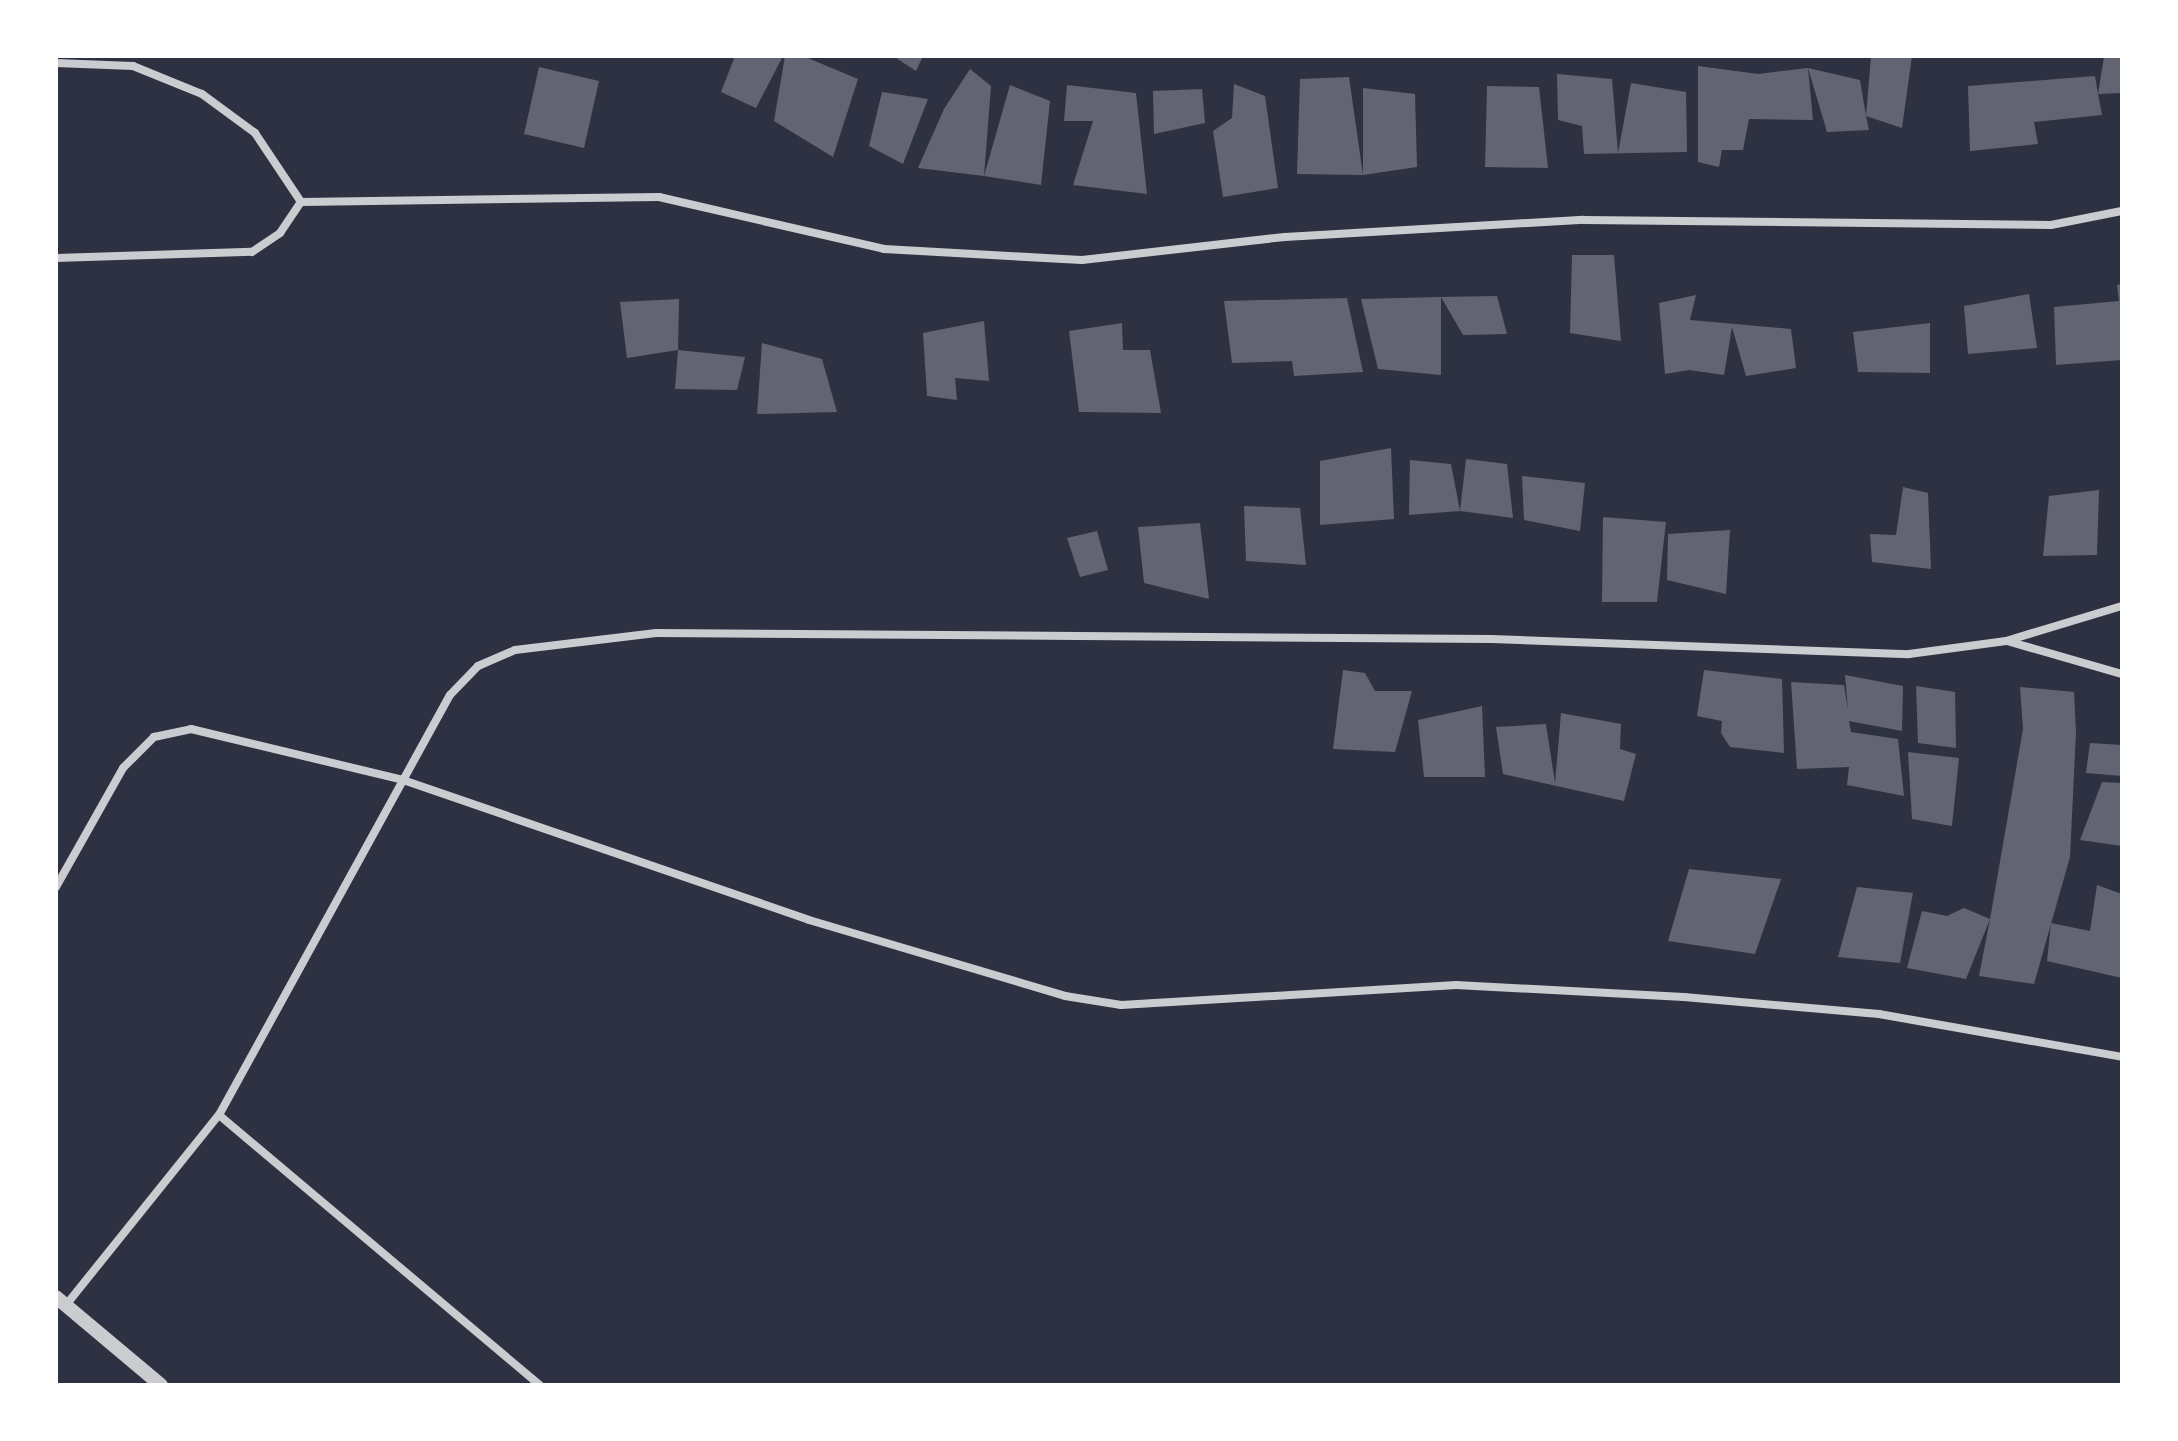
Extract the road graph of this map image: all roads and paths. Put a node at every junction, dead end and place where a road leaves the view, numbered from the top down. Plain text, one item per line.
1 (56, 63) edge
2 (301, 202) junction
3 (2122, 211) edge
4 (56, 258) edge
5 (2122, 606) edge
6 (2006, 641) junction
7 (2122, 674) edge
8 (403, 780) junction
9 (56, 887) edge
10 (2122, 1057) edge
11 (219, 1115) junction
12 (61, 1301) edge
13 (161, 1385) edge
14 (540, 1385) edge

1 - 2 street
2 - 3 street
2 - 4 street
5 - 6 street
6 - 7 street
6 - 8 street
8 - 9 street
8 - 10 street
8 - 11 street
11 - 12 street
11 - 14 street
12 - 13 street

